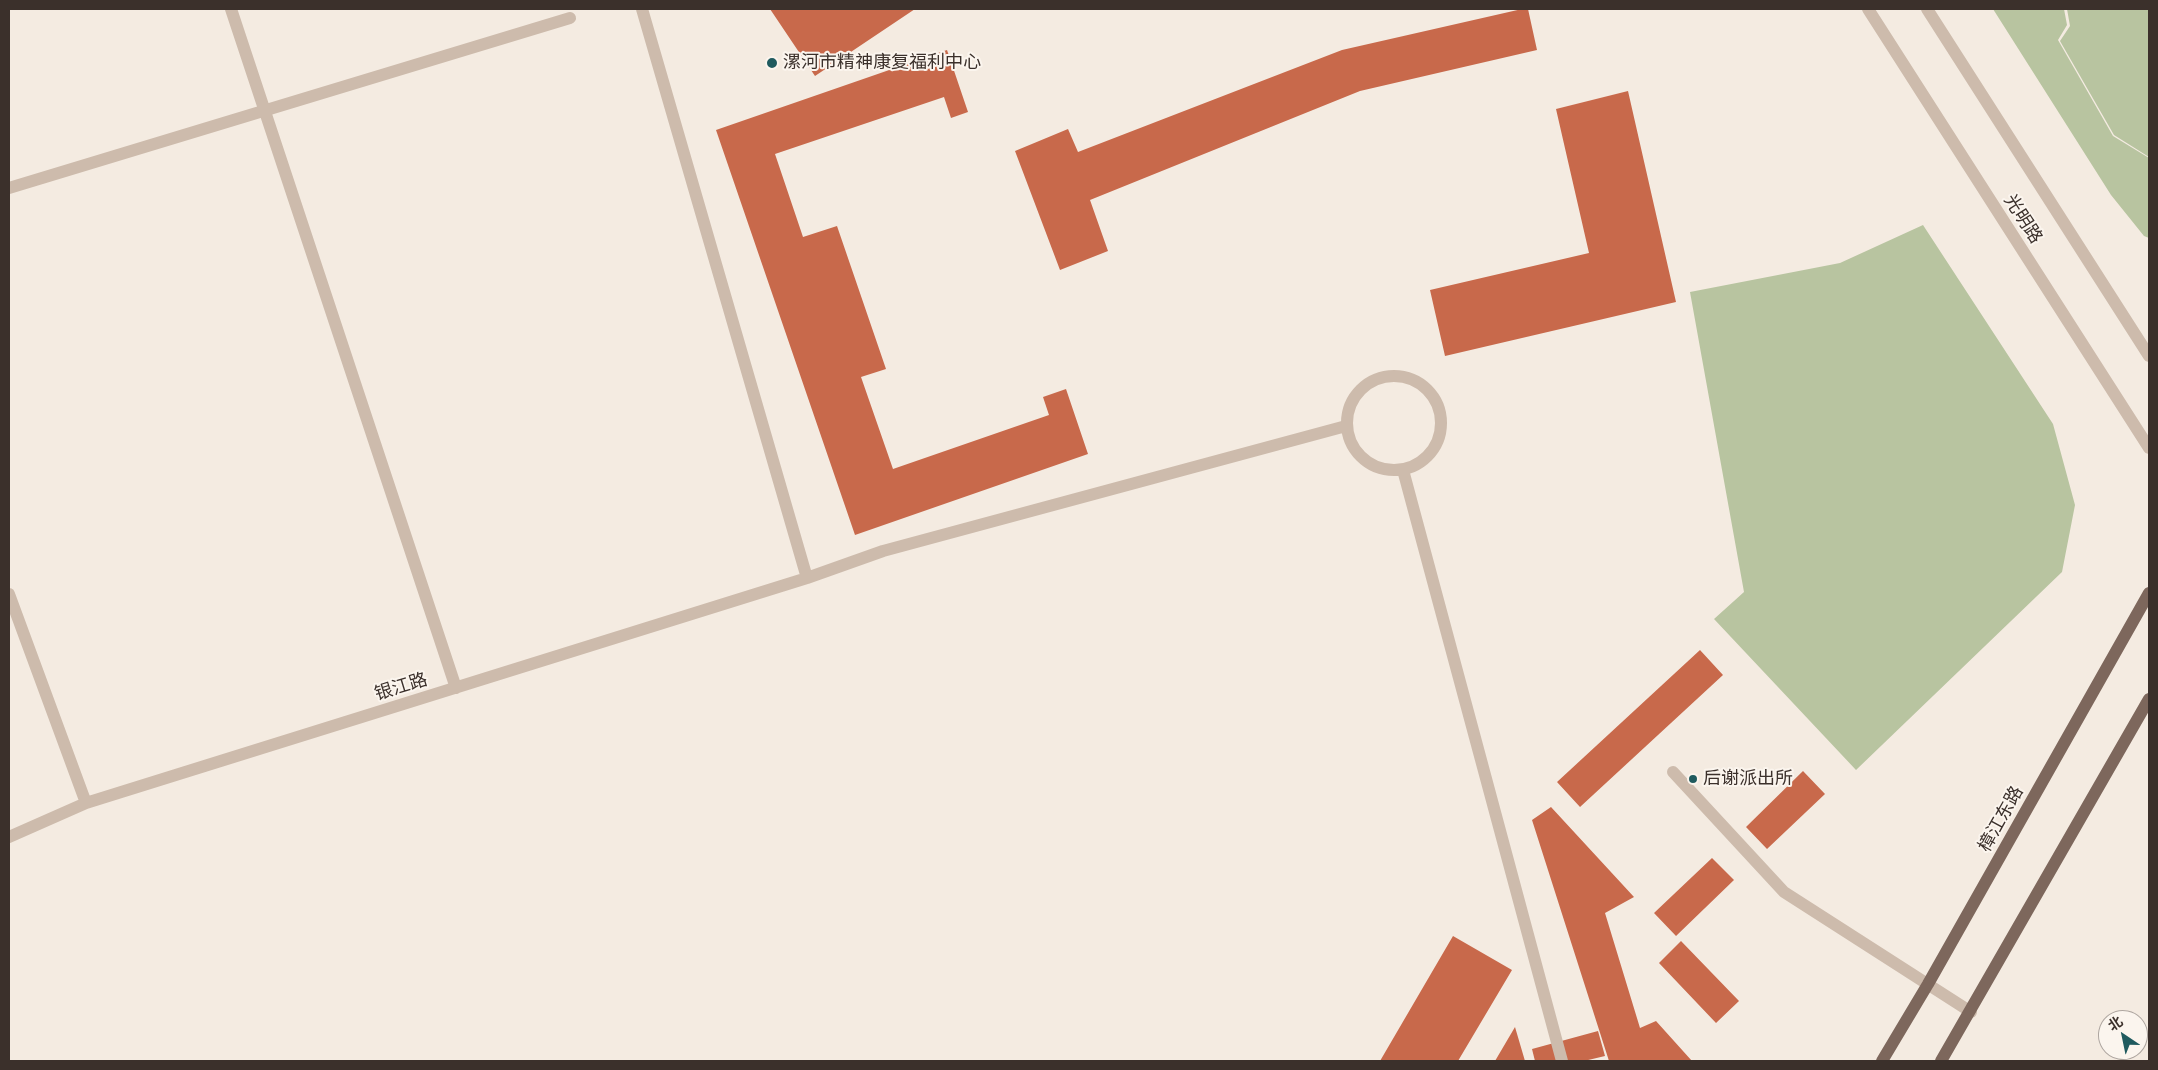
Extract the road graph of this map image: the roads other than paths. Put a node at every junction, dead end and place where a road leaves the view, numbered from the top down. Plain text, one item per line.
1 (231, 9) edge
2 (642, 9) edge
3 (1868, 9) edge
4 (1927, 9) edge
5 (570, 18) dead end
6 (265, 110) junction
7 (9, 188) edge
8 (2149, 356) edge
9 (1346, 426) junction
10 (2149, 448) edge
11 (1404, 470) junction
12 (807, 578) junction
13 (2149, 593) edge
14 (9, 594) edge
15 (456, 688) junction
16 (2149, 699) edge
17 (1673, 772) dead end
18 (86, 804) junction
19 (9, 837) edge
20 (1928, 984) junction
21 (1971, 1012) junction
22 (1562, 1061) edge
23 (1882, 1061) edge
24 (1941, 1061) edge

1 - 6 street
2 - 12 street
3 - 10 street, 光明路
4 - 8 street, 光明路
5 - 6 street
6 - 7 street
6 - 15 street
9 - 11 street
9 - 11 street
9 - 12 street, 银江路
11 - 22 street
12 - 15 street, 银江路
13 - 20 main road, 樟江东路
14 - 18 street
15 - 18 street, 银江路
16 - 21 main road
17 - 20 street
18 - 19 street, 银江路
20 - 21 street
20 - 23 main road, 樟江东路
21 - 24 main road

